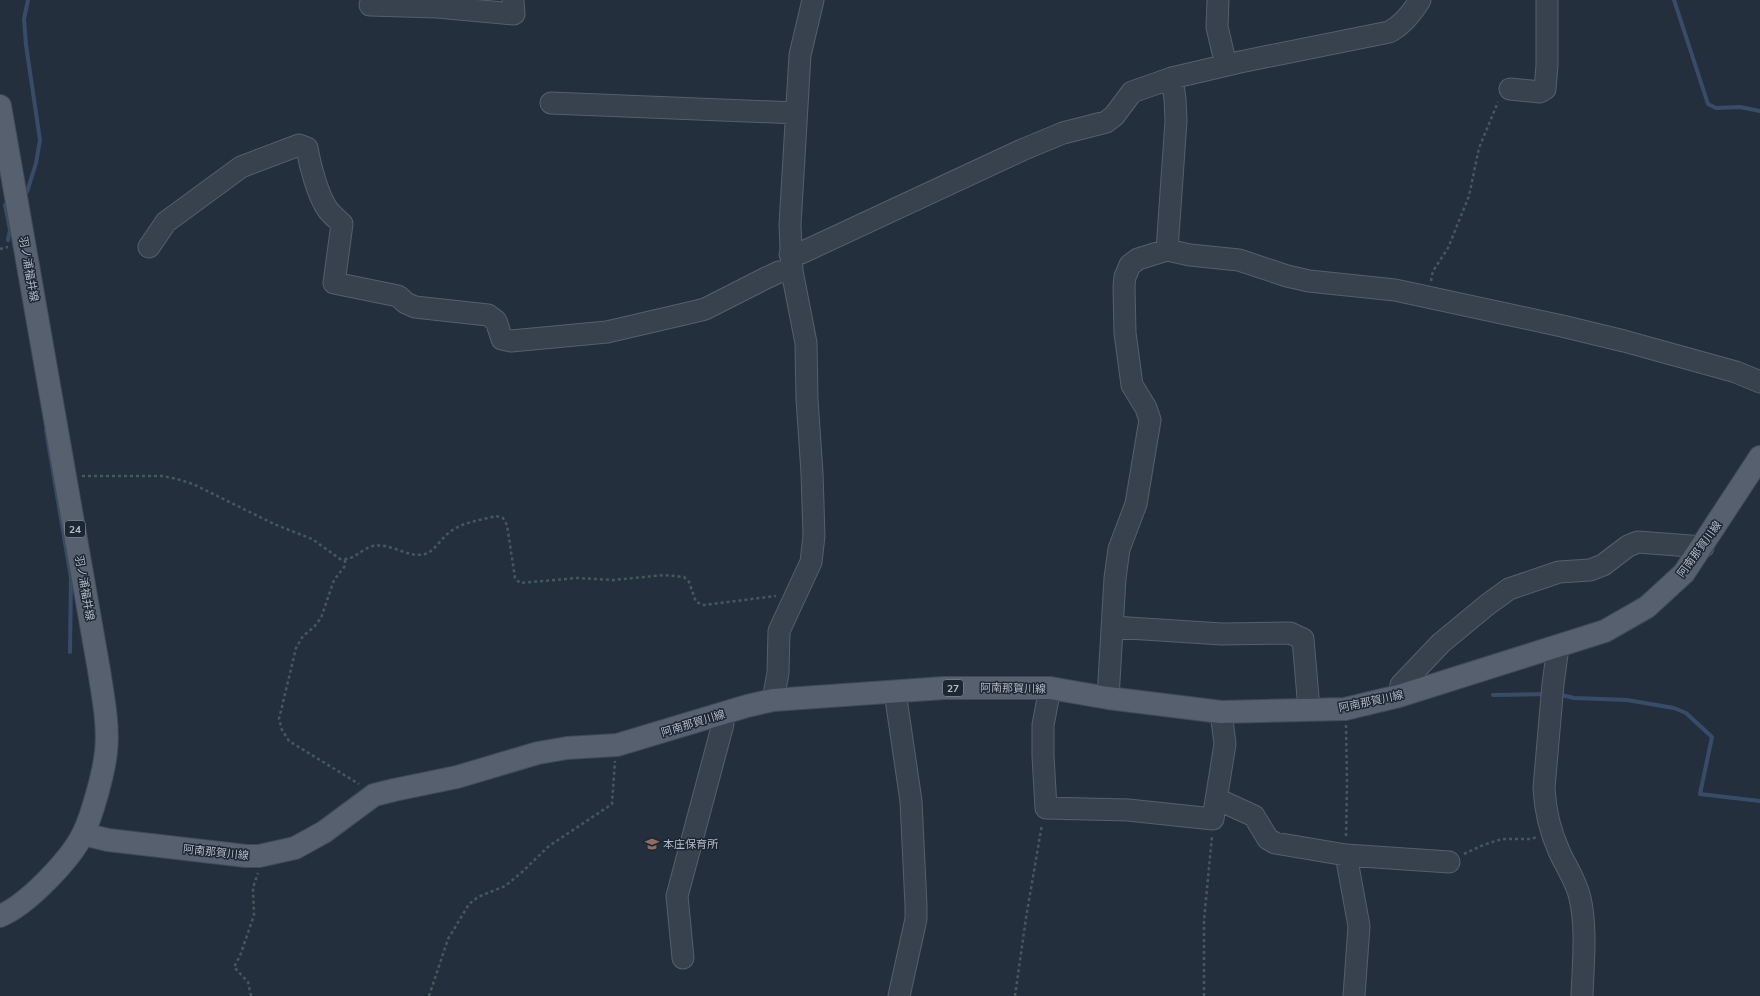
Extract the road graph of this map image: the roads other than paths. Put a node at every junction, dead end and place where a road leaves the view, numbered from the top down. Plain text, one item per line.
1 (513, 0) edge
2 (813, 0) edge
3 (1218, 0) edge
4 (1420, 0) edge
5 (1547, 0) edge
6 (370, 5) dead end
7 (1226, 65) junction
8 (1172, 78) junction
9 (1510, 89) road end
10 (551, 103) dead end
11 (0, 106) edge
12 (796, 113) junction
13 (149, 247) dead end
14 (1168, 250) junction
15 (791, 262) junction
16 (1760, 382) edge
17 (1759, 460) edge
18 (1703, 546) junction
19 (1113, 627) junction
20 (1558, 647) junction
21 (1050, 688) junction
22 (896, 692) junction
23 (1399, 696) junction
24 (1108, 698) junction
25 (773, 700) junction
26 (1309, 709) junction
27 (1221, 712) junction
28 (720, 715) junction
29 (1215, 809) junction
30 (83, 834) junction
31 (1346, 855) junction
32 (1449, 862) road end
33 (0, 916) edge
34 (683, 958) dead end
35 (899, 996) edge
36 (1354, 996) edge
37 (1582, 996) edge

1 - 6 street
2 - 12 street
3 - 7 street
4 - 7 street
5 - 9 street
7 - 8 street
8 - 14 street
8 - 15 street
10 - 12 street
11 - 30 main road, 羽ノ浦福井線 / 24
12 - 15 street
13 - 15 street
14 - 16 street
14 - 19 street
15 - 25 street
17 - 18 main road, 阿南那賀川線 / 27
18 - 20 main road, 阿南那賀川線 / 27
18 - 23 street
19 - 24 street
19 - 26 street
20 - 23 main road, 阿南那賀川線 / 27
20 - 37 street
21 - 22 main road, 阿南那賀川線 / 27
21 - 24 main road, 阿南那賀川線 / 27
21 - 29 street
22 - 25 main road, 阿南那賀川線 / 27
22 - 35 street
23 - 26 main road, 阿南那賀川線 / 27
24 - 27 main road, 阿南那賀川線 / 27
25 - 28 main road, 阿南那賀川線 / 27
26 - 27 main road, 阿南那賀川線 / 27
27 - 29 street
28 - 30 main road, 阿南那賀川線 / 27
28 - 34 street
29 - 31 street
30 - 33 main road, 羽ノ浦福井線 / 24
31 - 32 street
31 - 36 street

